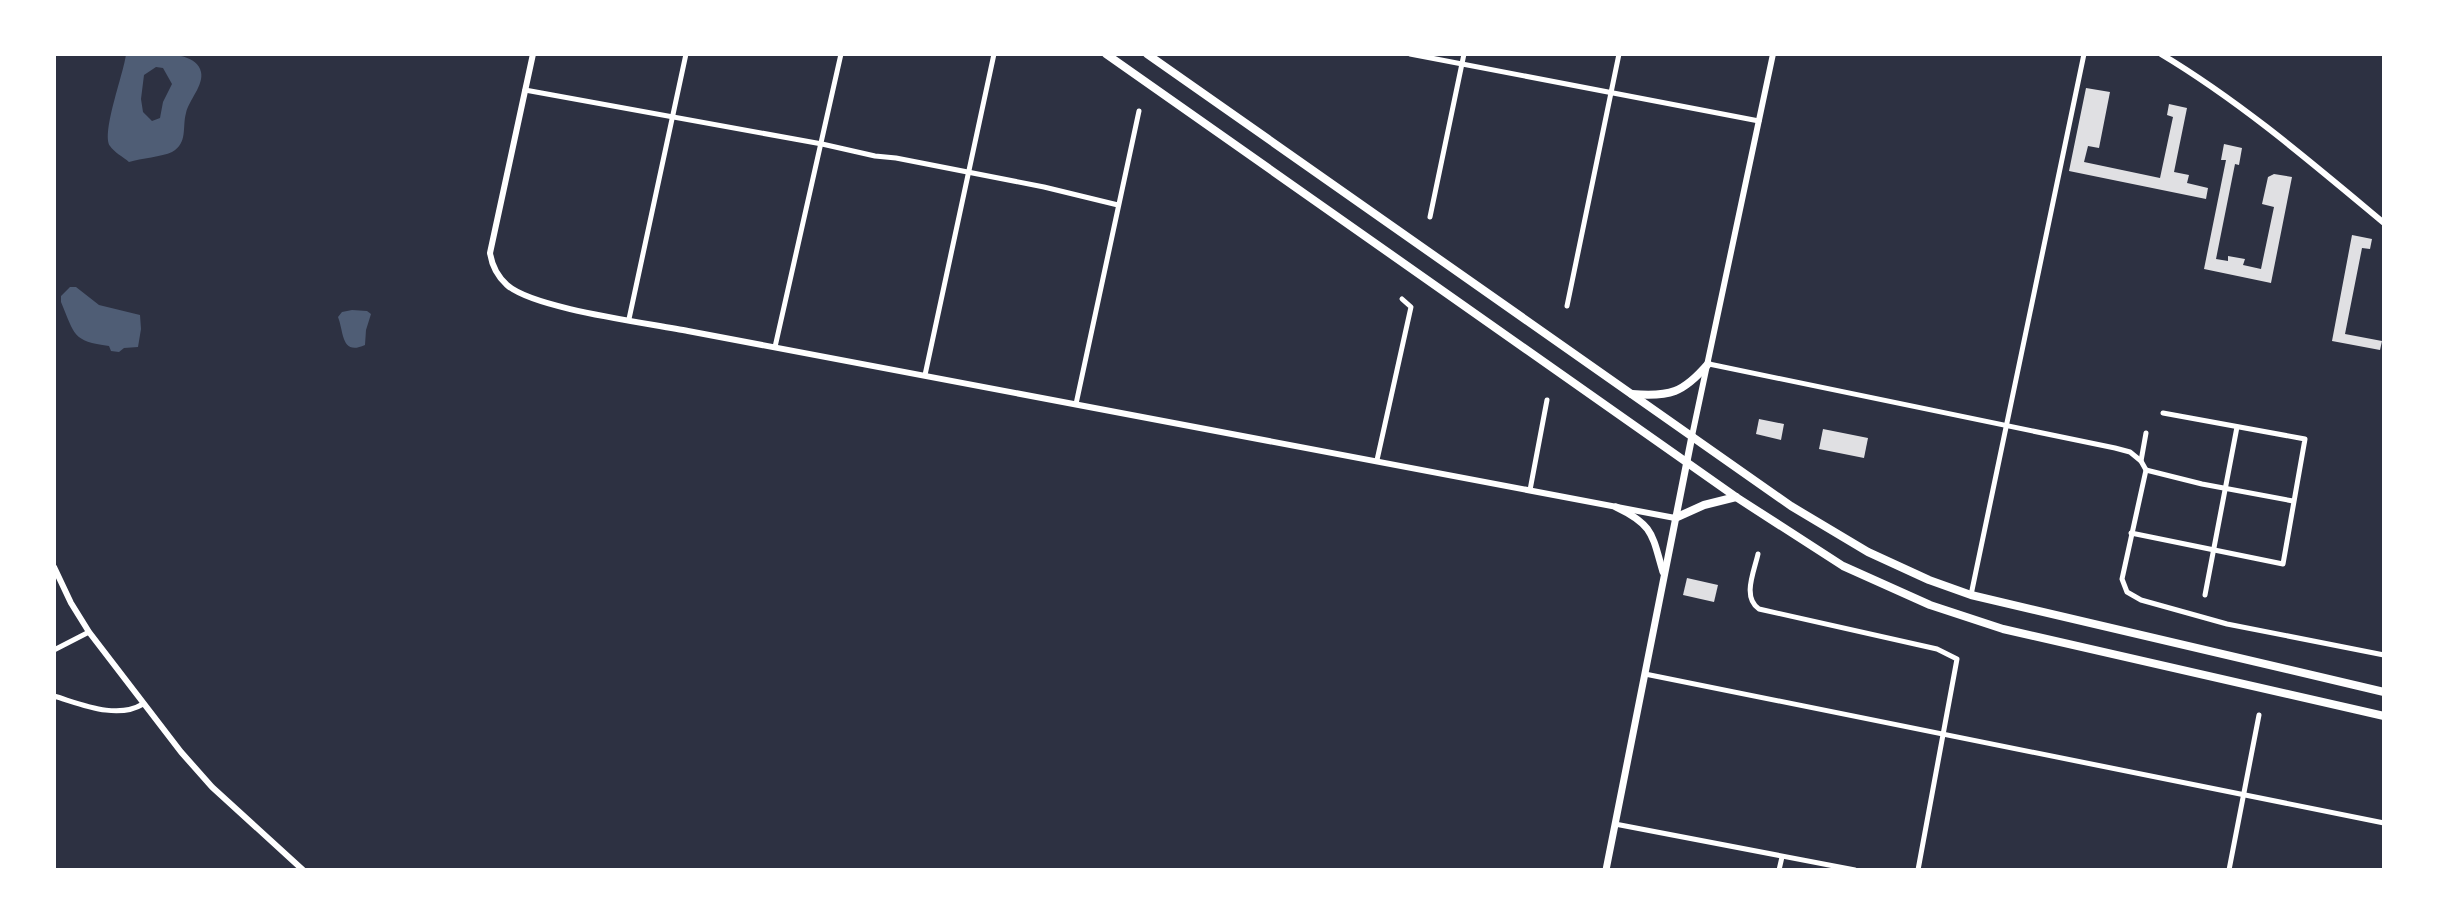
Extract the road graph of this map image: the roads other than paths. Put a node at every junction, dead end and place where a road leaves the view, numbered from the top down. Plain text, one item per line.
1 (533, 54) edge
2 (686, 54) edge
3 (841, 54) edge
4 (994, 54) edge
5 (1106, 54) edge
6 (1147, 54) edge
7 (1410, 54) edge
8 (1464, 54) edge
9 (1619, 54) edge
10 (1773, 54) edge
11 (2084, 54) edge
12 (2161, 54) edge
13 (1462, 64) junction
14 (525, 90) junction
15 (1611, 91) junction
16 (1139, 111) dead end
17 (672, 117) junction
18 (1759, 121) junction
19 (822, 144) junction
20 (969, 174) junction
21 (1118, 205) junction
22 (1430, 217) dead end
23 (2384, 223) edge
24 (1402, 299) dead end
25 (1567, 306) dead end
26 (629, 319) junction
27 (775, 347) junction
28 (1708, 364) junction
29 (925, 375) junction
30 (1632, 394) junction
31 (1547, 400) dead end
32 (1076, 404) junction
33 (2163, 413) dead end
34 (2006, 426) junction
35 (2237, 427) junction
36 (2146, 433) dead end
37 (1692, 436) junction
38 (1377, 460) junction
39 (2141, 461) junction
40 (1687, 462) junction
41 (2146, 470) junction
42 (2224, 488) junction
43 (1530, 490) junction
44 (1736, 497) junction
45 (2293, 501) junction
46 (1616, 507) junction
47 (1675, 518) junction
48 (2131, 533) junction
49 (2213, 552) junction
50 (1758, 554) dead end
51 (54, 567) edge
52 (1664, 574) junction
53 (1971, 595) junction
54 (2205, 595) dead end
55 (89, 632) junction
56 (54, 650) edge
57 (2384, 655) edge
58 (1644, 674) junction
59 (2384, 690) edge
60 (54, 696) edge
61 (143, 704) junction
62 (2259, 715) dead end
63 (2384, 716) edge
64 (1943, 733) junction
65 (2244, 793) junction
66 (2384, 823) edge
67 (1615, 824) junction
68 (1782, 857) junction
69 (303, 870) edge
70 (1606, 870) edge
71 (1779, 870) edge
72 (1855, 870) edge
73 (1918, 870) edge
74 (2229, 870) edge

1 - 14 street
2 - 17 street
3 - 19 street
4 - 20 street
5 - 40 highway
6 - 30 highway
7 - 13 street
8 - 13 street
9 - 15 street
10 - 18 street
11 - 34 street
12 - 23 street
13 - 15 street
13 - 22 street
14 - 17 street
14 - 26 street
15 - 18 street
15 - 25 street
16 - 21 street
17 - 19 street
17 - 26 street
18 - 28 street
19 - 20 street
19 - 27 street
20 - 21 street
20 - 29 street
21 - 32 street
24 - 38 street
26 - 27 street
27 - 29 street
28 - 30 highway
28 - 34 street
28 - 37 street
29 - 32 street
30 - 37 highway
31 - 43 street
32 - 38 street
33 - 35 street
34 - 39 street
34 - 53 street
35 - 42 street
35 - 45 street
36 - 39 street
37 - 40 main road
37 - 53 highway
38 - 43 street
39 - 41 street
40 - 44 highway
40 - 47 main road
41 - 42 street
41 - 48 street
42 - 45 street
42 - 49 street
43 - 46 street
44 - 47 highway
44 - 63 highway
45 - 49 street
46 - 47 street
46 - 52 main road
47 - 52 main road
48 - 49 street
48 - 57 street
49 - 54 street
50 - 64 street
51 - 55 street
52 - 58 main road
53 - 59 highway
55 - 56 street
55 - 61 street
58 - 64 street
58 - 67 main road
60 - 61 street
61 - 69 street
62 - 65 street
64 - 65 street
64 - 73 street
65 - 66 street
65 - 74 street
67 - 68 street
67 - 70 main road
68 - 71 street
68 - 72 street

